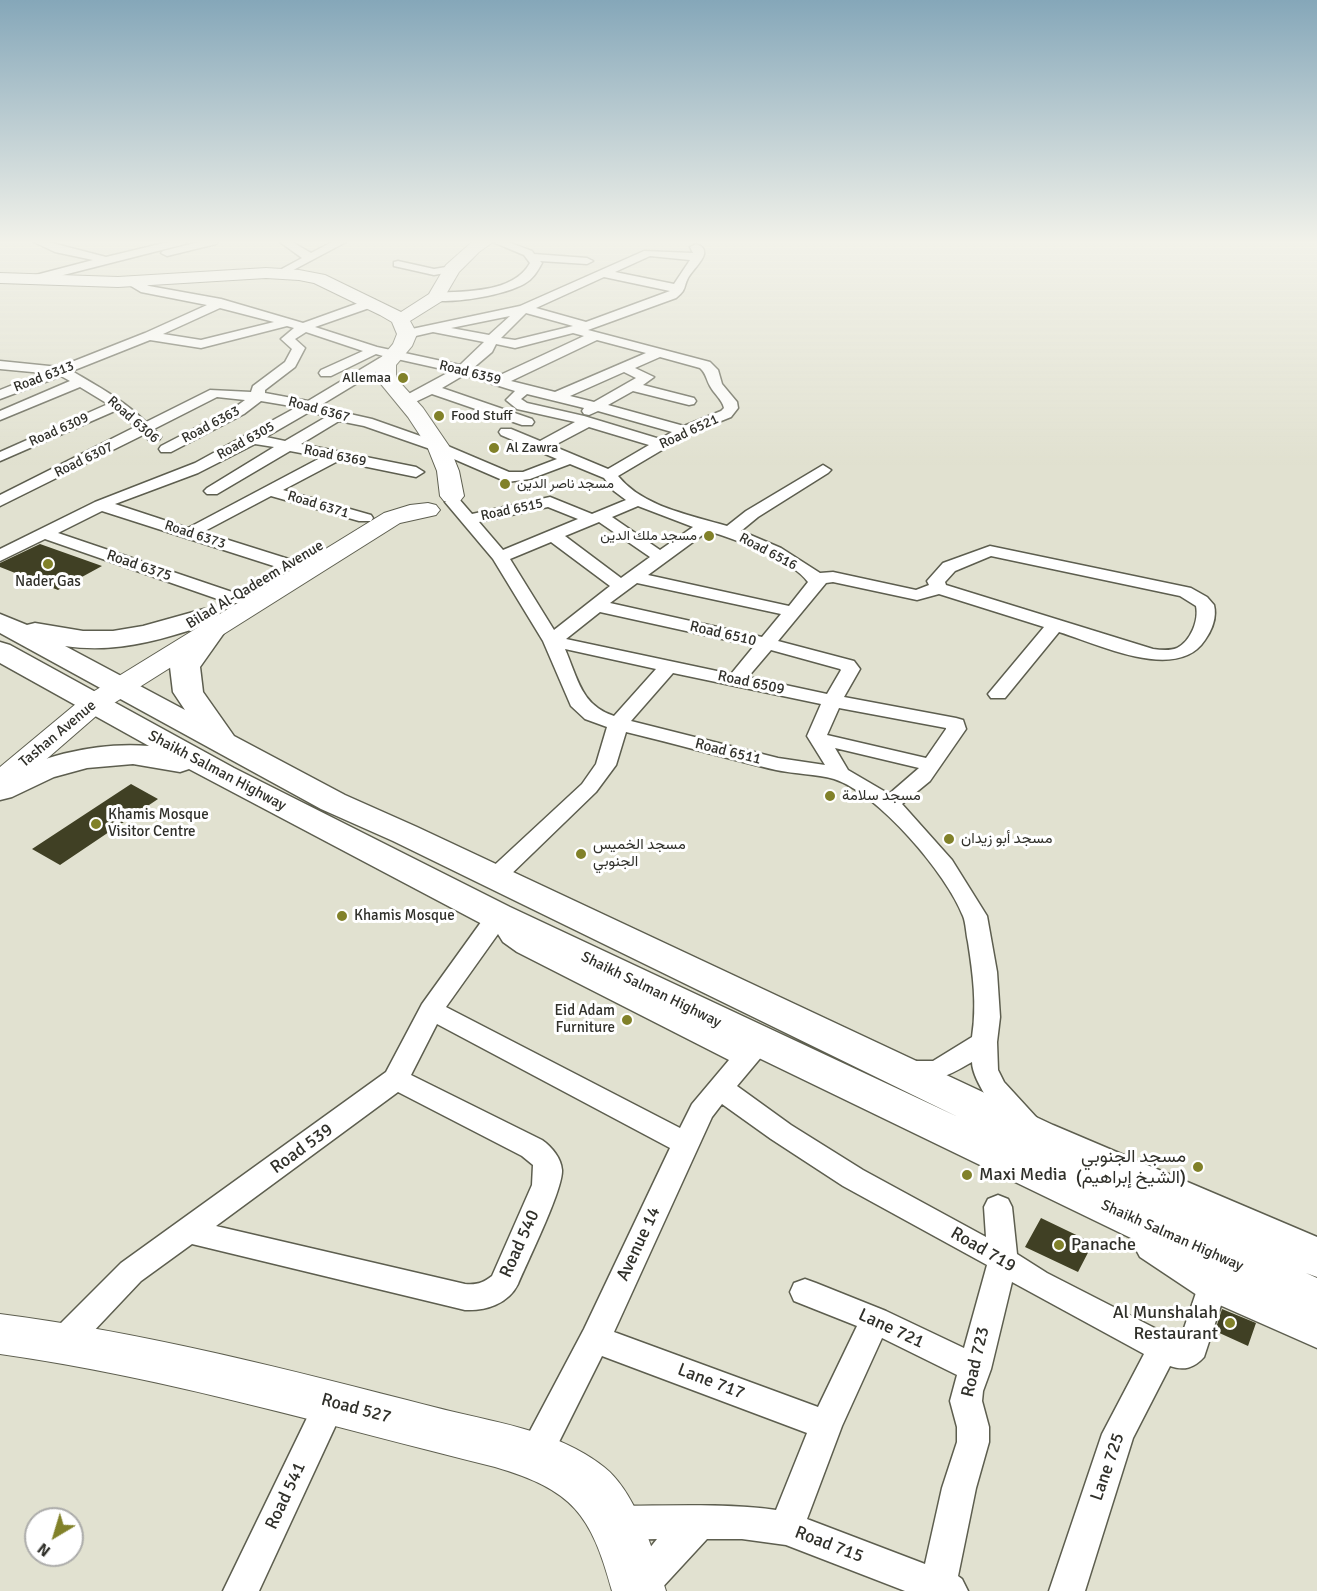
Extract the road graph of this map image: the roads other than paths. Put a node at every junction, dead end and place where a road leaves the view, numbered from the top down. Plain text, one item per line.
1 (192, 316) edge
2 (271, 316) edge
3 (334, 316) edge
4 (390, 316) edge
5 (411, 316) edge
6 (492, 316) edge
7 (516, 316) edge
8 (546, 316) edge
9 (624, 316) edge
10 (289, 321) junction
11 (306, 326) junction
12 (404, 326) junction
13 (435, 329) junction
14 (592, 331) junction
15 (254, 332) junction
16 (149, 336) junction
17 (287, 339) junction
18 (491, 340) junction
19 (374, 350) junction
20 (660, 352) junction
21 (394, 355) junction
22 (0, 365) edge
23 (622, 367) junction
24 (463, 370) junction
25 (62, 371) junction
26 (326, 372) dead end
27 (501, 380) junction
28 (83, 381) junction
29 (631, 386) junction
30 (431, 389) junction
31 (524, 389) junction
32 (0, 395) edge
33 (258, 397) junction
34 (556, 397) junction
35 (198, 400) junction
36 (406, 400) junction
37 (119, 404) junction
38 (310, 406) junction
39 (522, 406) junction
40 (594, 407) junction
41 (239, 411) junction
42 (505, 413) junction
43 (0, 416) edge
44 (337, 416) junction
45 (583, 420) junction
46 (281, 421) junction
47 (659, 422) junction
48 (146, 428) junction
49 (684, 431) junction
50 (254, 439) junction
51 (661, 444) junction
52 (288, 446) junction
53 (542, 446) junction
54 (438, 447) junction
55 (166, 449) junction
56 (337, 455) junction
57 (0, 457) edge
58 (570, 459) junction
59 (823, 470) dead end
60 (190, 471) junction
61 (609, 474) junction
62 (173, 478) junction
63 (212, 491) junction
64 (271, 491) junction
65 (431, 497) junction
66 (640, 500) junction
67 (0, 501) edge
68 (247, 502) junction
69 (101, 505) junction
70 (365, 518) junction
71 (598, 518) junction
72 (470, 519) junction
73 (704, 526) junction
74 (730, 532) junction
75 (43, 533) junction
76 (190, 533) junction
77 (554, 536) junction
78 (0, 556) edge
79 (500, 557) junction
80 (660, 557) junction
81 (290, 565) junction
82 (817, 579) junction
83 (628, 582) junction
84 (939, 588) junction
85 (234, 599) junction
86 (598, 606) junction
87 (794, 612) junction
88 (209, 622) junction
89 (1055, 624) junction
90 (3, 633) edge
91 (552, 641) junction
92 (769, 644) junction
93 (669, 666) junction
94 (736, 680) junction
95 (97, 690) junction
96 (999, 694) dead end
97 (832, 701) junction
98 (610, 721) junction
99 (820, 739) junction
100 (0, 756) edge
101 (223, 760) junction
102 (932, 765) junction
103 (840, 774) junction
104 (0, 783) edge
105 (0, 790) edge
106 (889, 804) junction
107 (495, 877) junction
108 (496, 916) junction
109 (431, 1010) junction
110 (984, 1042) junction
111 (752, 1049) junction
112 (900, 1071) junction
113 (396, 1079) junction
114 (720, 1088) junction
115 (1038, 1137) junction
116 (685, 1143) junction
117 (998, 1207) dead end
118 (1109, 1208) junction
119 (189, 1231) junction
120 (1317, 1258) edge
121 (1003, 1260) junction
122 (1214, 1281) junction
123 (805, 1292) dead end
124 (1317, 1300) edge
125 (875, 1320) junction
126 (1317, 1327) edge
127 (0, 1334) edge
128 (595, 1339) junction
129 (62, 1343) junction
130 (1163, 1348) junction
131 (975, 1369) junction
132 (331, 1401) junction
133 (826, 1425) junction
134 (534, 1457) junction
135 (701, 1522) junction
136 (614, 1523) junction
137 (786, 1528) junction
138 (944, 1589) edge
139 (639, 1590) edge
140 (241, 1591) edge
141 (1067, 1591) edge

1 - 16 street, Road 6313
2 - 10 street, Road 6359
3 - 11 street
4 - 12 street
5 - 12 street
6 - 13 street
7 - 18 street
8 - 14 street
9 - 14 street
10 - 11 street, Road 6359
10 - 15 street
11 - 17 street
11 - 19 street, Road 6359
12 - 13 street
12 - 21 street
13 - 18 street
14 - 18 street
14 - 20 street
14 - 27 street
15 - 16 street
15 - 17 street
16 - 25 street, Road 6313
17 - 33 street, Road 6363
18 - 24 street
19 - 21 street, Road 6359
19 - 26 street
20 - 23 street
20 - 49 street, Road 6521
21 - 24 street, Road 6359
21 - 36 street
21 - 38 street, Road 6305
22 - 25 street, Road 6306
23 - 29 street
23 - 34 street
24 - 27 street, Road 6359
24 - 30 street
25 - 28 street, Road 6306
25 - 32 street, Road 6313
27 - 31 street, Road 6359
28 - 37 street, Road 6306
28 - 43 street
29 - 40 street
29 - 47 street
30 - 36 street
30 - 42 street, Road 6516
31 - 34 street, Road 6359
31 - 39 street
33 - 35 street, Road 6367
33 - 38 street, Road 6367
33 - 41 street, Road 6363
34 - 40 street, Road 6359
35 - 41 street
35 - 48 street, Road 6307
36 - 54 street
37 - 48 street, Road 6306
37 - 57 street, Road 6309
38 - 44 street, Road 6367
38 - 46 street, Road 6305
39 - 42 street
39 - 45 street
40 - 45 street
40 - 47 street, Road 6359
41 - 46 street
41 - 55 street, Road 6363
42 - 53 street, Road 6516
44 - 52 street
44 - 54 street, Road 6367
45 - 51 street
45 - 53 street
46 - 50 street, Road 6305
47 - 49 street, Road 6359
48 - 55 street, Road 6306
48 - 67 street, Road 6307
49 - 51 street, Road 6521
50 - 52 street, Road 6369
50 - 60 street, Road 6305
51 - 61 street, Road 6521
52 - 56 street, Road 6369
52 - 63 street
53 - 58 street, Road 6516
54 - 58 street, Road 6367
54 - 65 street
55 - 60 street, Road 6306
56 - 64 street, Road 6371
56 - 65 street, Road 6369
58 - 61 street, Road 6516
59 - 74 street
60 - 62 street, Road 6305
61 - 66 street, Road 6516
62 - 63 street
62 - 69 street
63 - 68 street
64 - 68 street, Road 6371
64 - 70 street, Road 6371
65 - 70 street, Bilad Al-Qadeem Avenue
65 - 72 street, Road 6369
65 - 88 street, Bilad Al-Qadeem Avenue
66 - 71 street
66 - 73 street, Road 6516
68 - 76 street, Road 6371
69 - 75 street
69 - 76 street, Road 6373
70 - 81 street, Bilad Al-Qadeem Avenue
71 - 72 street, Road 6515
71 - 77 street
71 - 80 street
72 - 79 street
73 - 74 street, Road 6516
73 - 80 street
74 - 82 street, Road 6516
75 - 78 street
75 - 85 street, Road 6375
76 - 81 street, Road 6373
77 - 79 street
77 - 83 street
79 - 91 street
80 - 83 street
81 - 85 street, Bilad Al-Qadeem Avenue
82 - 84 street
82 - 87 street
83 - 86 street
83 - 87 street
84 - 89 street
84 - 89 street
85 - 88 street, Bilad Al-Qadeem Avenue
86 - 91 street
86 - 92 street, Road 6510
87 - 92 street
88 - 90 main road
88 - 95 street, Bilad Al-Qadeem Avenue
88 - 101 main road
89 - 96 street
90 - 95 main road, Shaikh Salman Highway
91 - 93 street, Road 6509
91 - 98 street
92 - 94 street
92 - 97 street, Road 6510
93 - 94 street, Road 6509
93 - 98 street
94 - 97 street, Road 6509
95 - 100 street, Tashan Avenue
95 - 101 main road, Shaikh Salman Highway
95 - 104 street, Tashan Avenue
97 - 99 street
97 - 102 street
98 - 103 street, Road 6511
98 - 107 street
99 - 102 street
99 - 103 street
101 - 105 main road
101 - 107 main road, Shaikh Salman Highway
101 - 108 main road, Shaikh Salman Highway
102 - 106 street
103 - 106 street
106 - 110 street
107 - 112 main road, Shaikh Salman Highway
108 - 109 street, Road 539
108 - 111 main road, Shaikh Salman Highway
109 - 113 street, Road 539
109 - 116 street
110 - 112 street
110 - 115 street
111 - 114 street, Avenue 14
111 - 118 main road, Shaikh Salman Highway
112 - 115 main road, Shaikh Salman Highway
113 - 119 street, Road 539
113 - 119 street, Road 540
114 - 116 street, Avenue 14
114 - 121 street, Road 719
115 - 120 main road, Shaikh Salman Highway
116 - 128 street, Avenue 14
117 - 121 street, Road 723
118 - 122 main road
118 - 124 main road, Shaikh Salman Highway
119 - 129 street, Road 539
121 - 130 street, Road 719
121 - 131 street, Road 723
122 - 126 main road
122 - 130 street, Road 719
123 - 125 street, Lane 721
125 - 131 street, Lane 721
125 - 133 street
127 - 129 street, Road 527
128 - 133 street, Lane 717
128 - 134 street, Avenue 14
129 - 132 street, Road 527
130 - 141 street, Lane 725
131 - 138 street, Road 723
132 - 134 street, Road 527
132 - 140 street, Road 541
133 - 137 street
134 - 136 street, Road 527
135 - 136 street, Road 715
135 - 137 street, Road 715
135 - 139 street
136 - 139 street, Road 527
137 - 138 street, Road 715

